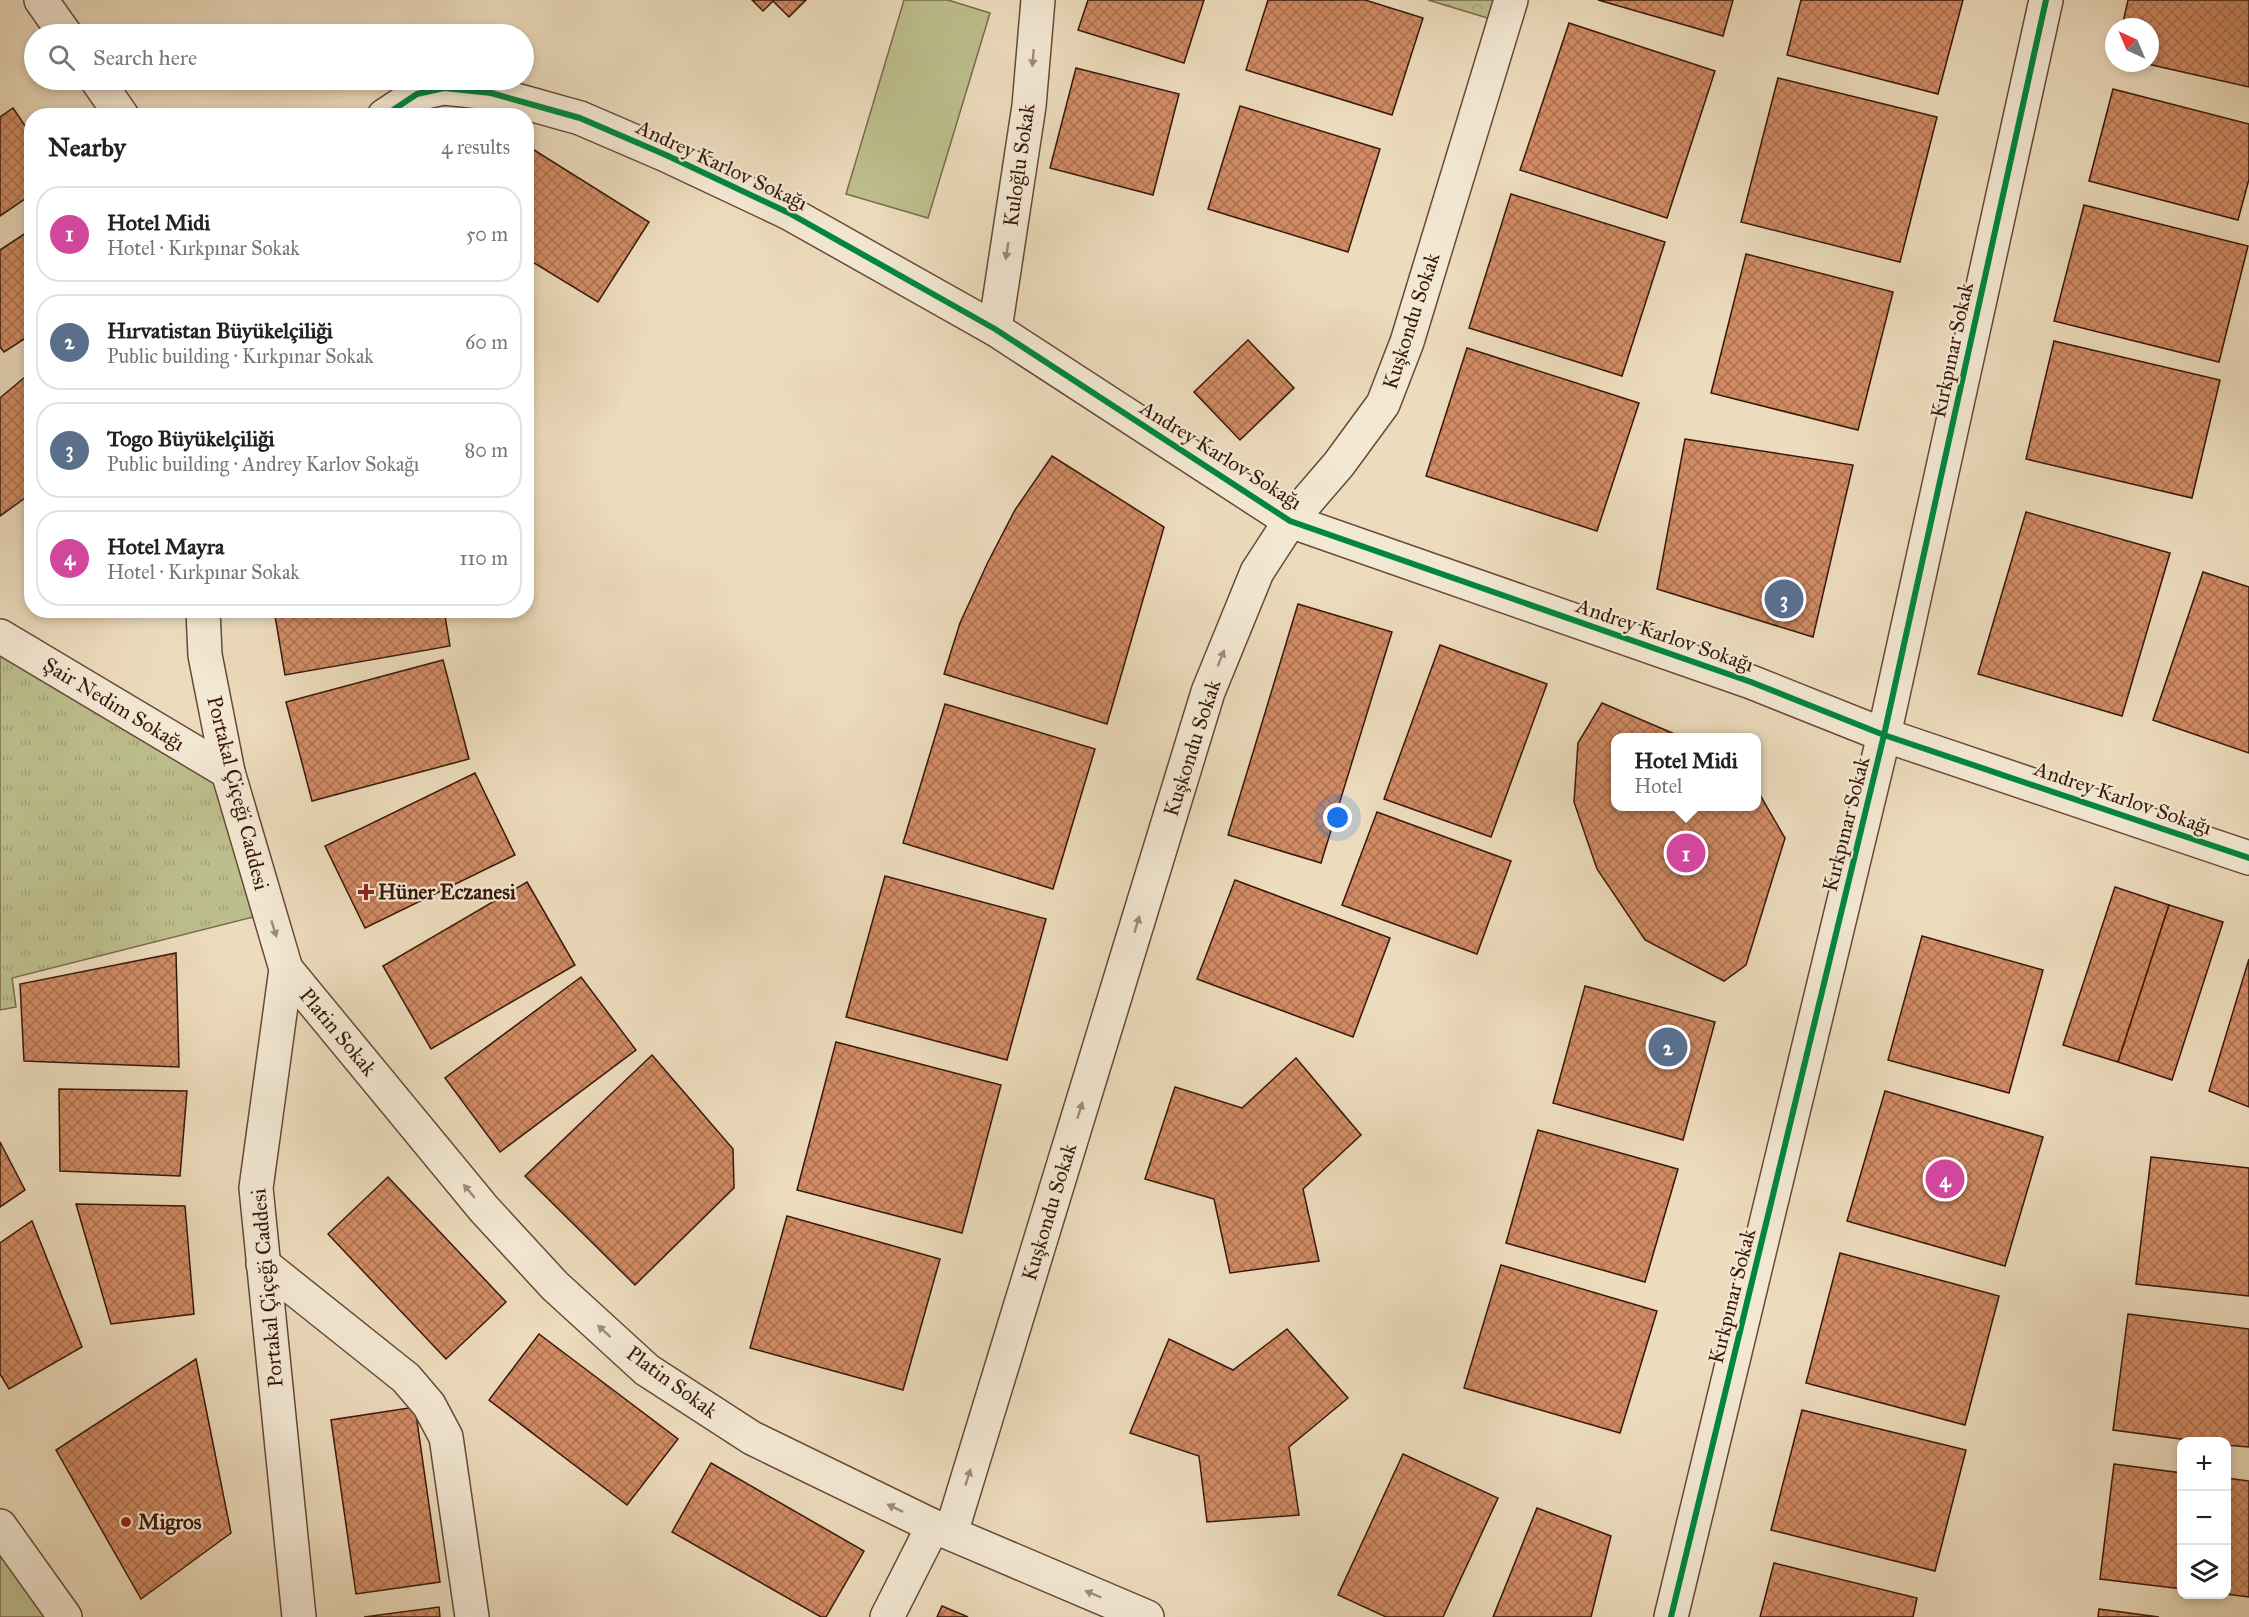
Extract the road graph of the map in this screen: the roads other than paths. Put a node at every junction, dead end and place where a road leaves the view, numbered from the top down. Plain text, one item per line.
1 (41, 0) edge
2 (1038, 0) edge
3 (1511, 0) edge
4 (2046, 0) edge
5 (58, 24) edge
6 (104, 90) edge
7 (435, 90) edge
8 (462, 90) edge
9 (116, 108) edge
10 (396, 108) edge
11 (995, 329) junction
12 (1290, 521) junction
13 (203, 618) edge
14 (0, 636) edge
15 (1884, 735) junction
16 (228, 771) junction
17 (2249, 858) edge
18 (286, 969) junction
19 (263, 1264) junction
20 (0, 1526) edge
21 (942, 1530) junction
22 (64, 1617) edge
23 (299, 1617) edge
24 (472, 1617) edge
25 (887, 1617) edge
26 (1147, 1617) edge
27 (1671, 1617) edge

1 - 5 street
2 -> 11 street, Kuloğlu Sokak
3 - 12 street, Kuşkondu Sokak
4 - 15 street, Kırkpınar Sokak
6 - 9 street
7 - 10 street, Andrey Karlov Sokağı
8 - 11 street, Andrey Karlov Sokağı
11 - 12 street, Andrey Karlov Sokağı
12 - 15 street, Andrey Karlov Sokağı
21 -> 12 street, Kuşkondu Sokak
13 - 16 street, Portakal Çiçeği Caddesi
14 - 16 street, Şair Nedim Sokağı
15 - 17 street, Andrey Karlov Sokağı
15 - 27 street, Kırkpınar Sokak
16 -> 18 street, Portakal Çiçeği Caddesi
18 - 19 street, Portakal Çiçeği Caddesi
21 -> 18 street, Platin Sokak
19 - 23 street, Portakal Çiçeği Caddesi
19 - 24 street
20 - 22 street
21 - 25 street, Kuşkondu Sokak
26 -> 21 street, Platin Sokak

